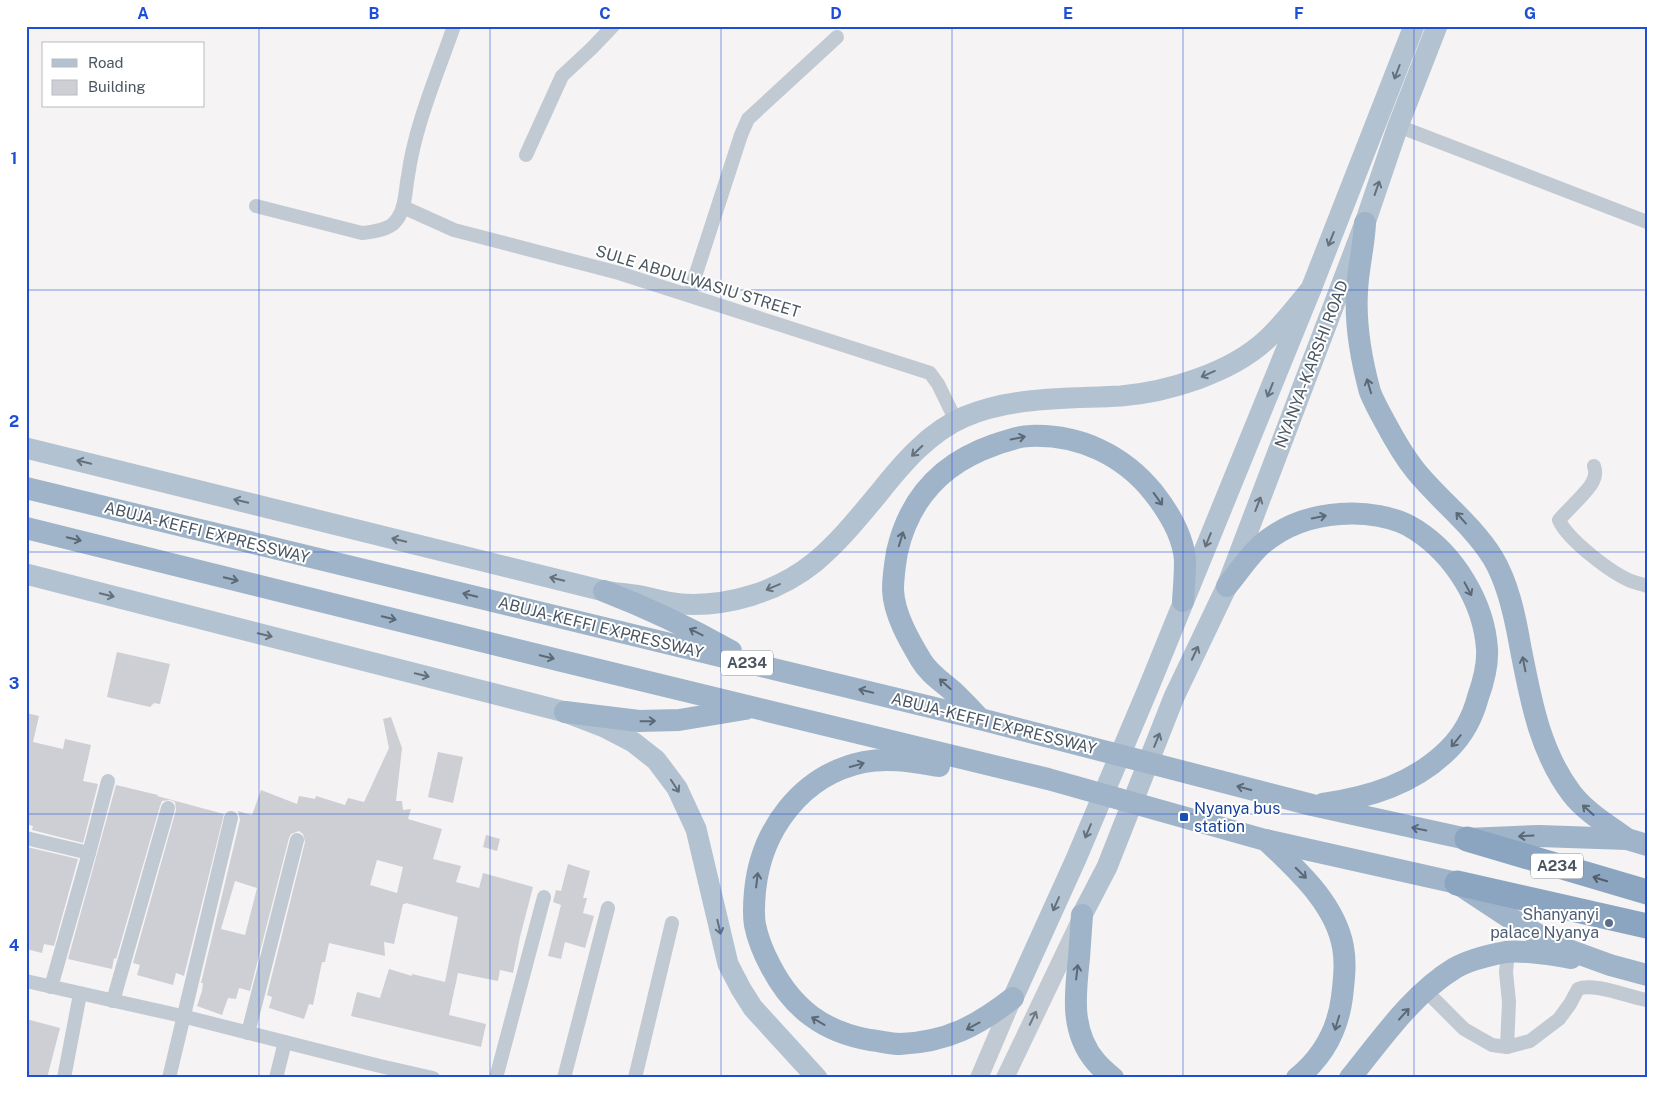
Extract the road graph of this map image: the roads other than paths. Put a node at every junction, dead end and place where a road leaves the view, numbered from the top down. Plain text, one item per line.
1 (454, 26) edge
2 (613, 26) edge
3 (1414, 26) edge
4 (1437, 26) edge
5 (837, 37) dead end
6 (1398, 126) junction
7 (526, 154) dead end
8 (256, 206) dead end
9 (403, 208) junction
10 (1647, 222) edge
11 (1365, 223) junction
12 (1311, 289) junction
13 (688, 295) junction
14 (956, 421) junction
15 (26, 448) edge
16 (1594, 466) dead end
17 (26, 488) edge
18 (26, 528) edge
19 (26, 574) edge
20 (1227, 586) junction
21 (1647, 586) edge
22 (604, 591) junction
23 (1183, 601) junction
24 (754, 664) junction
25 (755, 708) junction
26 (565, 712) junction
27 (980, 719) junction
28 (1048, 779) junction
29 (108, 780) dead end
30 (1312, 805) junction
31 (168, 808) dead end
32 (232, 818) dead end
33 (26, 838) edge
34 (1467, 839) junction
35 (297, 840) dead end
36 (1265, 840) junction
37 (1637, 842) edge
38 (90, 853) junction
39 (1457, 883) junction
40 (1647, 892) edge
41 (544, 897) dead end
42 (608, 908) dead end
43 (1082, 915) junction
44 (672, 923) dead end
45 (1647, 926) edge
46 (1508, 952) junction
47 (1610, 965) junction
48 (1647, 975) edge
49 (26, 981) edge
50 (51, 987) junction
51 (1426, 991) junction
52 (80, 994) junction
53 (1013, 998) junction
54 (1647, 1000) edge
55 (113, 1001) junction
56 (182, 1016) junction
57 (248, 1032) junction
58 (285, 1042) junction
59 (1507, 1047) junction
60 (378, 1072) edge
61 (64, 1078) edge
62 (169, 1078) edge
63 (276, 1078) edge
64 (433, 1078) edge
65 (496, 1078) edge
66 (564, 1078) edge
67 (635, 1078) edge
68 (816, 1078) edge
69 (979, 1078) edge
70 (1004, 1078) edge
71 (1113, 1078) edge
72 (1297, 1078) edge
73 (1350, 1078) edge

1 - 9 street
2 - 7 street
3 -> 12 main road, NYANYA-KARSHI ROAD
4 - 6 main road, NYANYA-KARSHI ROAD
5 - 13 street
6 - 10 street
11 -> 6 main road, NYANYA-KARSHI ROAD
8 - 9 street
9 - 13 street, SULE ABDULWASIU STREET
20 -> 11 main road, NYANYA-KARSHI ROAD
37 -> 11 highway
12 -> 14 main road
12 -> 23 main road, NYANYA-KARSHI ROAD
13 - 14 street, SULE ABDULWASIU STREET
14 -> 22 main road
22 -> 15 main road
16 - 21 street
24 -> 17 highway, ABUJA-KEFFI EXPRESSWAY / A234
18 -> 25 highway, A234
19 -> 26 main road
20 -> 30 highway
43 -> 20 main road, NYANYA-KARSHI ROAD
24 -> 22 highway
27 -> 23 highway
23 -> 53 main road, NYANYA-KARSHI ROAD
27 -> 24 highway, ABUJA-KEFFI EXPRESSWAY / A234
26 -> 25 highway
25 - 28 highway, A234
26 -> 68 main road
30 -> 27 highway, ABUJA-KEFFI EXPRESSWAY / A234
28 - 36 highway, A234
53 -> 28 highway
29 - 38 street
34 -> 30 highway, ABUJA-KEFFI EXPRESSWAY / A234
31 - 55 street
32 - 56 street
33 - 38 street
37 -> 34 highway, ABUJA-KEFFI EXPRESSWAY
40 -> 34 highway, ABUJA-KEFFI EXPRESSWAY / A234
35 - 57 street
36 - 39 highway, A234
36 -> 72 highway
38 - 50 street
39 - 45 highway, A234
39 - 47 highway
41 - 65 street
42 - 66 street
70 -> 43 street
71 -> 43 highway
44 - 67 street
46 - 47 highway
46 - 51 highway
46 - 59 street
47 - 48 highway
49 - 50 street
50 - 52 street
51 - 59 street
73 -> 51 highway
52 - 55 street
52 - 61 street
53 - 69 street
54 - 59 street
55 - 56 street
56 - 57 street
56 - 62 street
57 - 58 street
58 - 60 street
58 - 63 street
60 - 64 street

